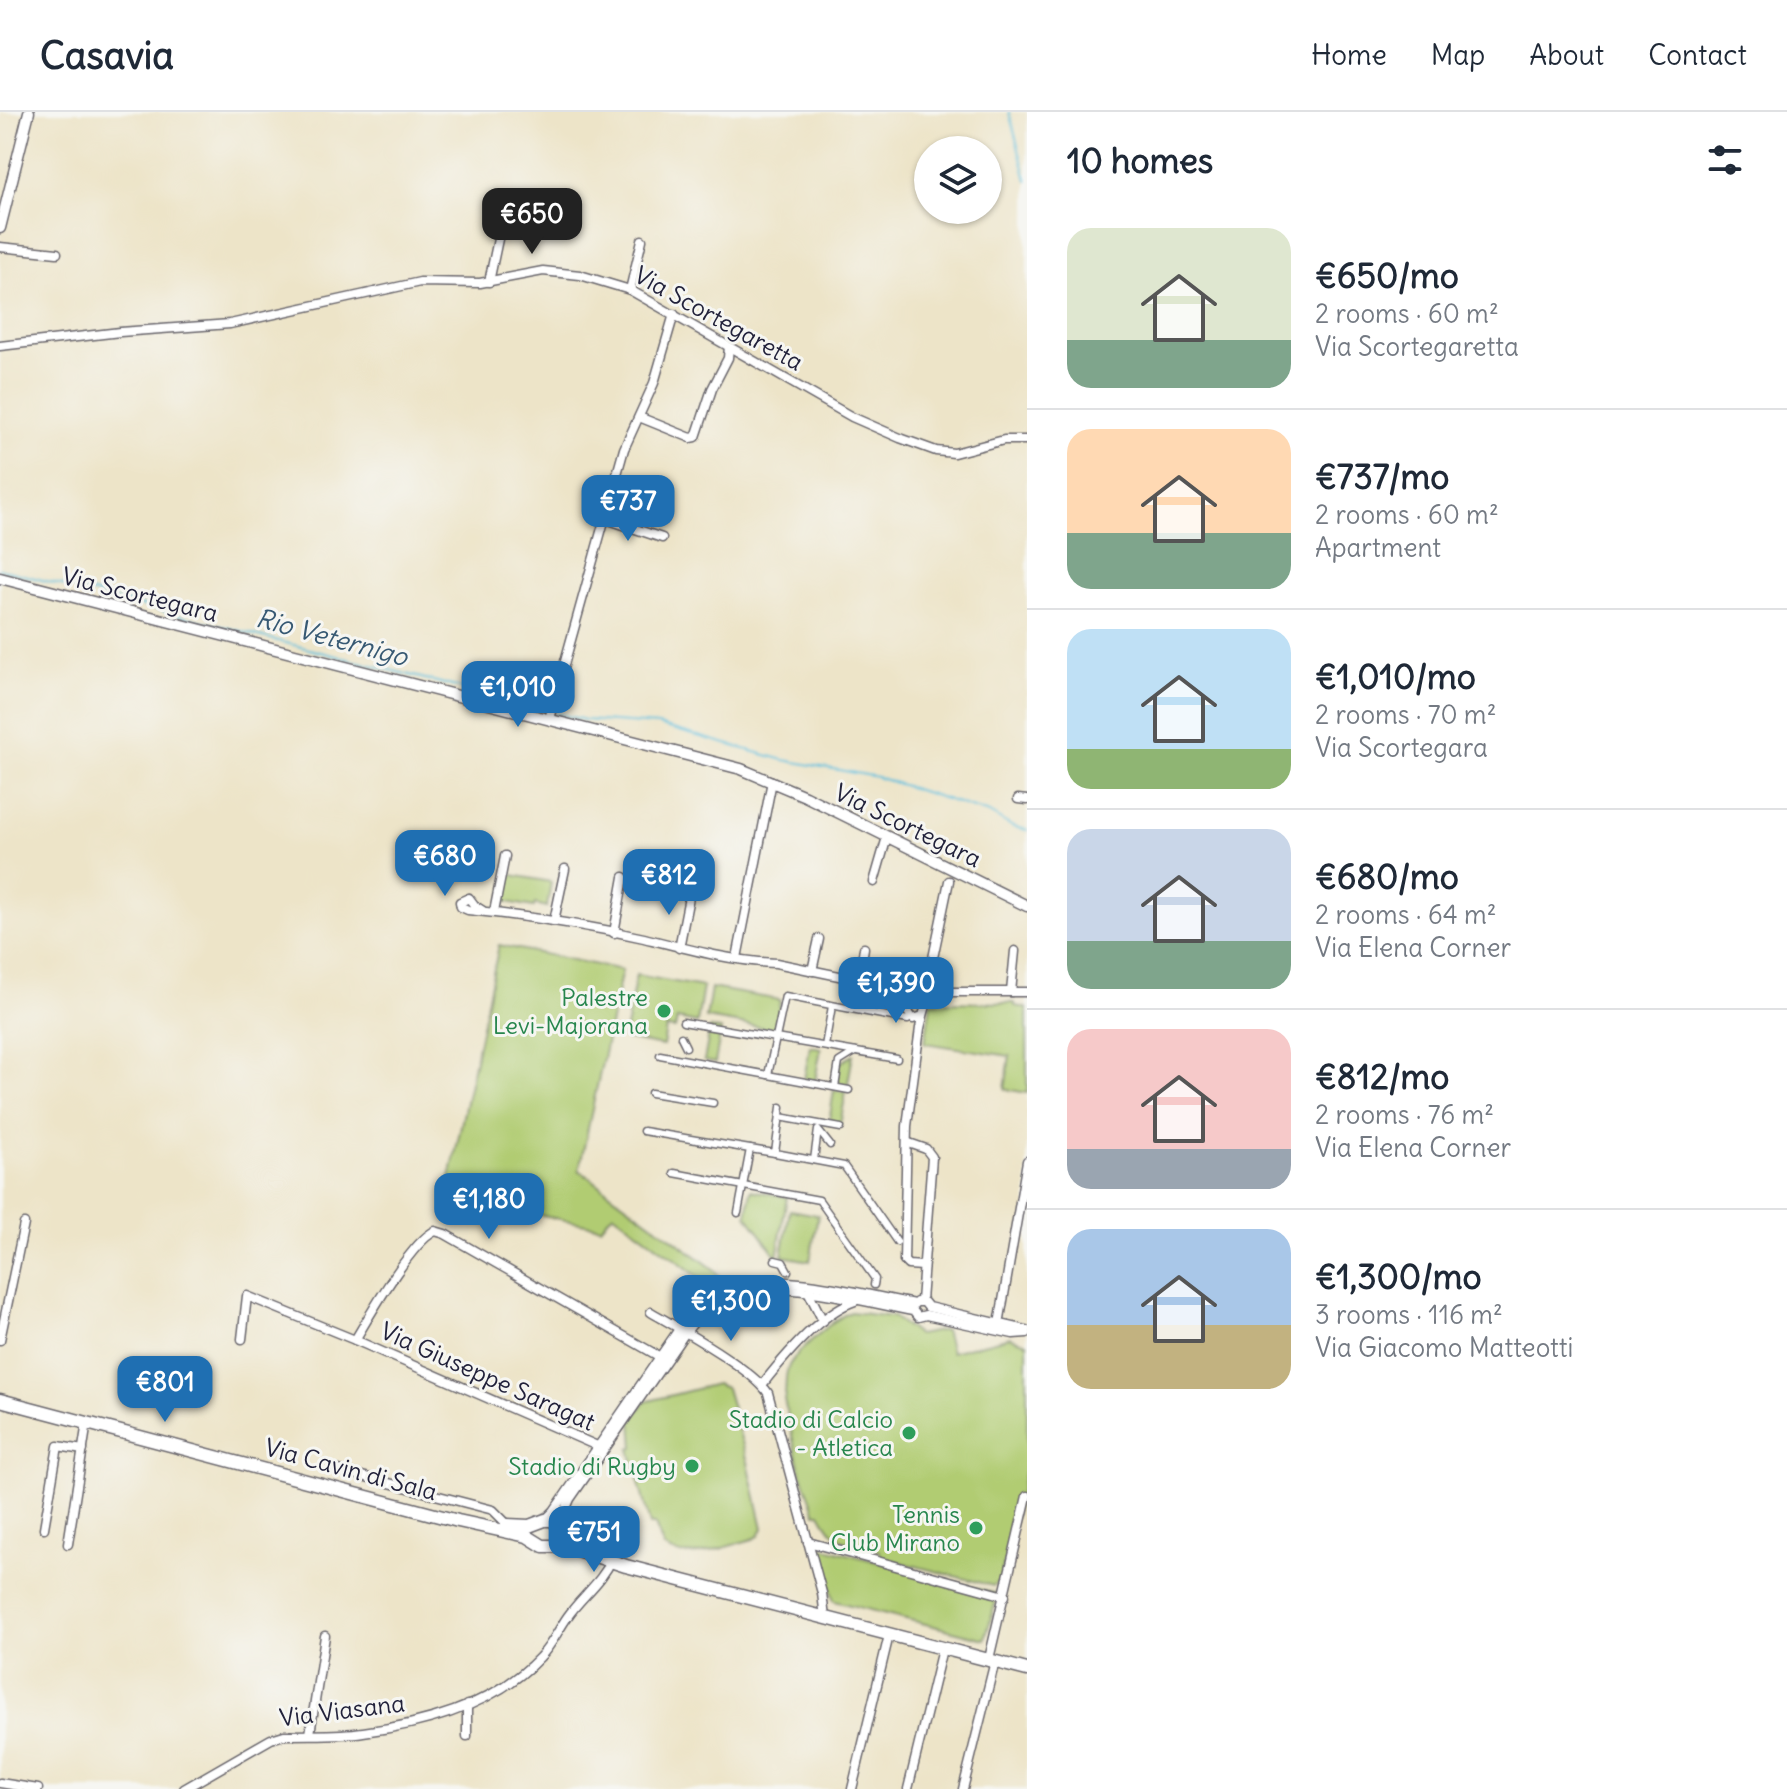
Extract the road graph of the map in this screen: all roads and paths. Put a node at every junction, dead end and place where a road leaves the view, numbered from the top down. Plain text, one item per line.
1 (29, 112) edge
2 (506, 201) dead end
3 (0, 228) edge
4 (642, 240) dead end
5 (0, 247) edge
6 (57, 253) dead end
7 (489, 282) junction
8 (630, 290) junction
9 (674, 314) junction
10 (0, 346) edge
11 (729, 346) junction
12 (639, 417) junction
13 (1027, 440) edge
14 (603, 518) junction
15 (662, 538) dead end
16 (0, 578) edge
17 (549, 719) junction
18 (772, 781) junction
19 (887, 837) junction
20 (505, 856) dead end
21 (565, 869) dead end
22 (624, 877) dead end
23 (949, 881) dead end
24 (874, 882) dead end
25 (690, 892) dead end
26 (1027, 906) edge
27 (483, 911) dead end
28 (494, 912) junction
29 (554, 921) junction
30 (614, 933) junction
31 (819, 939) dead end
32 (679, 948) junction
33 (864, 948) dead end
34 (1015, 951) dead end
35 (737, 958) junction
36 (812, 971) junction
37 (859, 980) junction
38 (928, 982) junction
39 (916, 991) junction
40 (932, 992) junction
41 (1011, 992) junction
42 (1027, 992) edge
43 (832, 1006) junction
44 (923, 1016) junction
45 (912, 1018) junction
46 (683, 1022) dead end
47 (920, 1028) junction
48 (681, 1037) dead end
49 (775, 1038) junction
50 (825, 1046) junction
51 (686, 1047) dead end
52 (855, 1052) junction
53 (660, 1055) dead end
54 (897, 1059) dead end
55 (768, 1075) junction
56 (835, 1087) junction
57 (849, 1090) dead end
58 (651, 1093) dead end
59 (713, 1103) dead end
60 (781, 1107) dead end
61 (780, 1117) junction
62 (841, 1128) dead end
63 (643, 1131) dead end
64 (909, 1143) junction
65 (830, 1145) dead end
66 (750, 1149) junction
67 (775, 1153) junction
68 (814, 1160) junction
69 (1027, 1161) edge
70 (674, 1173) dead end
71 (743, 1186) junction
72 (738, 1213) dead end
73 (24, 1224) dead end
74 (897, 1242) dead end
75 (775, 1260) dead end
76 (923, 1266) junction
77 (788, 1271) dead end
78 (874, 1285) dead end
79 (809, 1293) junction
80 (856, 1300) junction
81 (920, 1307) junction
82 (651, 1312) dead end
83 (823, 1321) junction
84 (999, 1326) junction
85 (682, 1331) junction
86 (1027, 1332) edge
87 (242, 1339) dead end
88 (0, 1340) edge
89 (355, 1340) junction
90 (663, 1359) junction
91 (762, 1385) junction
92 (0, 1400) edge
93 (87, 1422) junction
94 (602, 1448) junction
95 (83, 1450) junction
96 (335, 1469) dead end
97 (1027, 1496) edge
98 (458, 1521) junction
99 (541, 1522) junction
100 (508, 1525) junction
101 (44, 1528) dead end
102 (561, 1528) junction
103 (536, 1541) junction
104 (808, 1542) junction
105 (68, 1544) dead end
106 (556, 1545) junction
107 (612, 1559) junction
108 (1005, 1596) junction
109 (825, 1618) junction
110 (889, 1635) junction
111 (325, 1636) dead end
112 (942, 1649) junction
113 (992, 1660) junction
114 (1027, 1670) edge
115 (467, 1705) junction
116 (310, 1734) junction
117 (467, 1736) dead end
118 (0, 1783) edge
119 (38, 1789) edge
120 (184, 1789) edge
121 (852, 1789) edge
122 (908, 1789) edge
123 (963, 1789) edge

1 - 3 street
2 - 7 street
4 - 8 street
5 - 6 street
7 - 8 street, Via Scortegaretta
7 - 10 street, Via Scortegaretta
8 - 9 street, Via Scortegaretta
9 - 11 street, Via Scortegaretta
9 - 12 street
11 - 12 street
11 - 13 street, Via Scortegaretta
12 - 14 street
14 - 15 street
14 - 17 street
16 - 17 street, Via Scortegara
17 - 18 street, Via Scortegara
18 - 19 street, Via Scortegara
18 - 35 street
19 - 24 street
19 - 26 street, Via Scortegara
20 - 28 street
21 - 29 street
22 - 30 street
23 - 38 street
25 - 32 street
27 - 28 street
28 - 29 street
29 - 30 street
30 - 32 street
31 - 36 street
32 - 35 street
33 - 37 street
34 - 41 street
35 - 36 street
36 - 37 street
37 - 39 street
38 - 39 street
38 - 40 street
39 - 45 street
40 - 41 street
40 - 44 street
41 - 42 street
43 - 45 street
43 - 49 street
43 - 50 street
44 - 45 street
44 - 47 street
45 - 47 street
46 - 49 street
47 - 64 street
48 - 51 street
49 - 50 street
49 - 55 street
50 - 52 street
52 - 54 street
52 - 56 street
53 - 55 street
55 - 56 street
56 - 57 street
58 - 59 street
60 - 61 street
61 - 62 street
61 - 67 street
63 - 66 street
64 - 76 street
64 - 76 street
65 - 68 street
66 - 67 street
66 - 71 street
67 - 68 street
68 - 74 street
69 - 84 street
70 - 71 street
71 - 72 street
71 - 78 street
73 - 88 street
75 - 77 street
76 - 81 street
79 - 80 street
79 - 83 street
79 - 85 street
80 - 81 street
80 - 83 street
81 - 84 street
81 - 85 street
82 - 85 street
83 - 91 street
84 - 86 street
85 - 90 street
85 - 91 street
87 - 89 street, Via Giuseppe Saragat
89 - 90 street, Via Giuseppe Saragat
89 - 94 street, Via Giuseppe Saragat
90 - 94 street
91 - 104 street
92 - 93 main road, Via Cavin di Sala
93 - 95 street
93 - 98 main road, Via Cavin di Sala
94 - 99 street
94 - 102 street
95 - 101 street
95 - 105 street
96 - 100 street, Via Cavin di Sala
97 - 108 street
98 - 100 main road, Via Cavin di Sala
98 - 103 main road, Via Cavin di Sala
99 - 100 main road, Via Cavin di Sala
99 - 102 main road
99 - 103 main road
102 - 106 main road
102 - 107 main road
103 - 106 main road
104 - 108 street
104 - 109 street
106 - 107 main road
107 - 109 main road
107 - 115 street, Via Viasana
108 - 113 street
109 - 110 main road
110 - 112 main road
110 - 121 street
111 - 116 street
112 - 113 main road
112 - 122 street
113 - 114 main road
113 - 123 street
115 - 116 street, Via Viasana
115 - 117 street
116 - 120 street, Via Viasana
118 - 119 street

